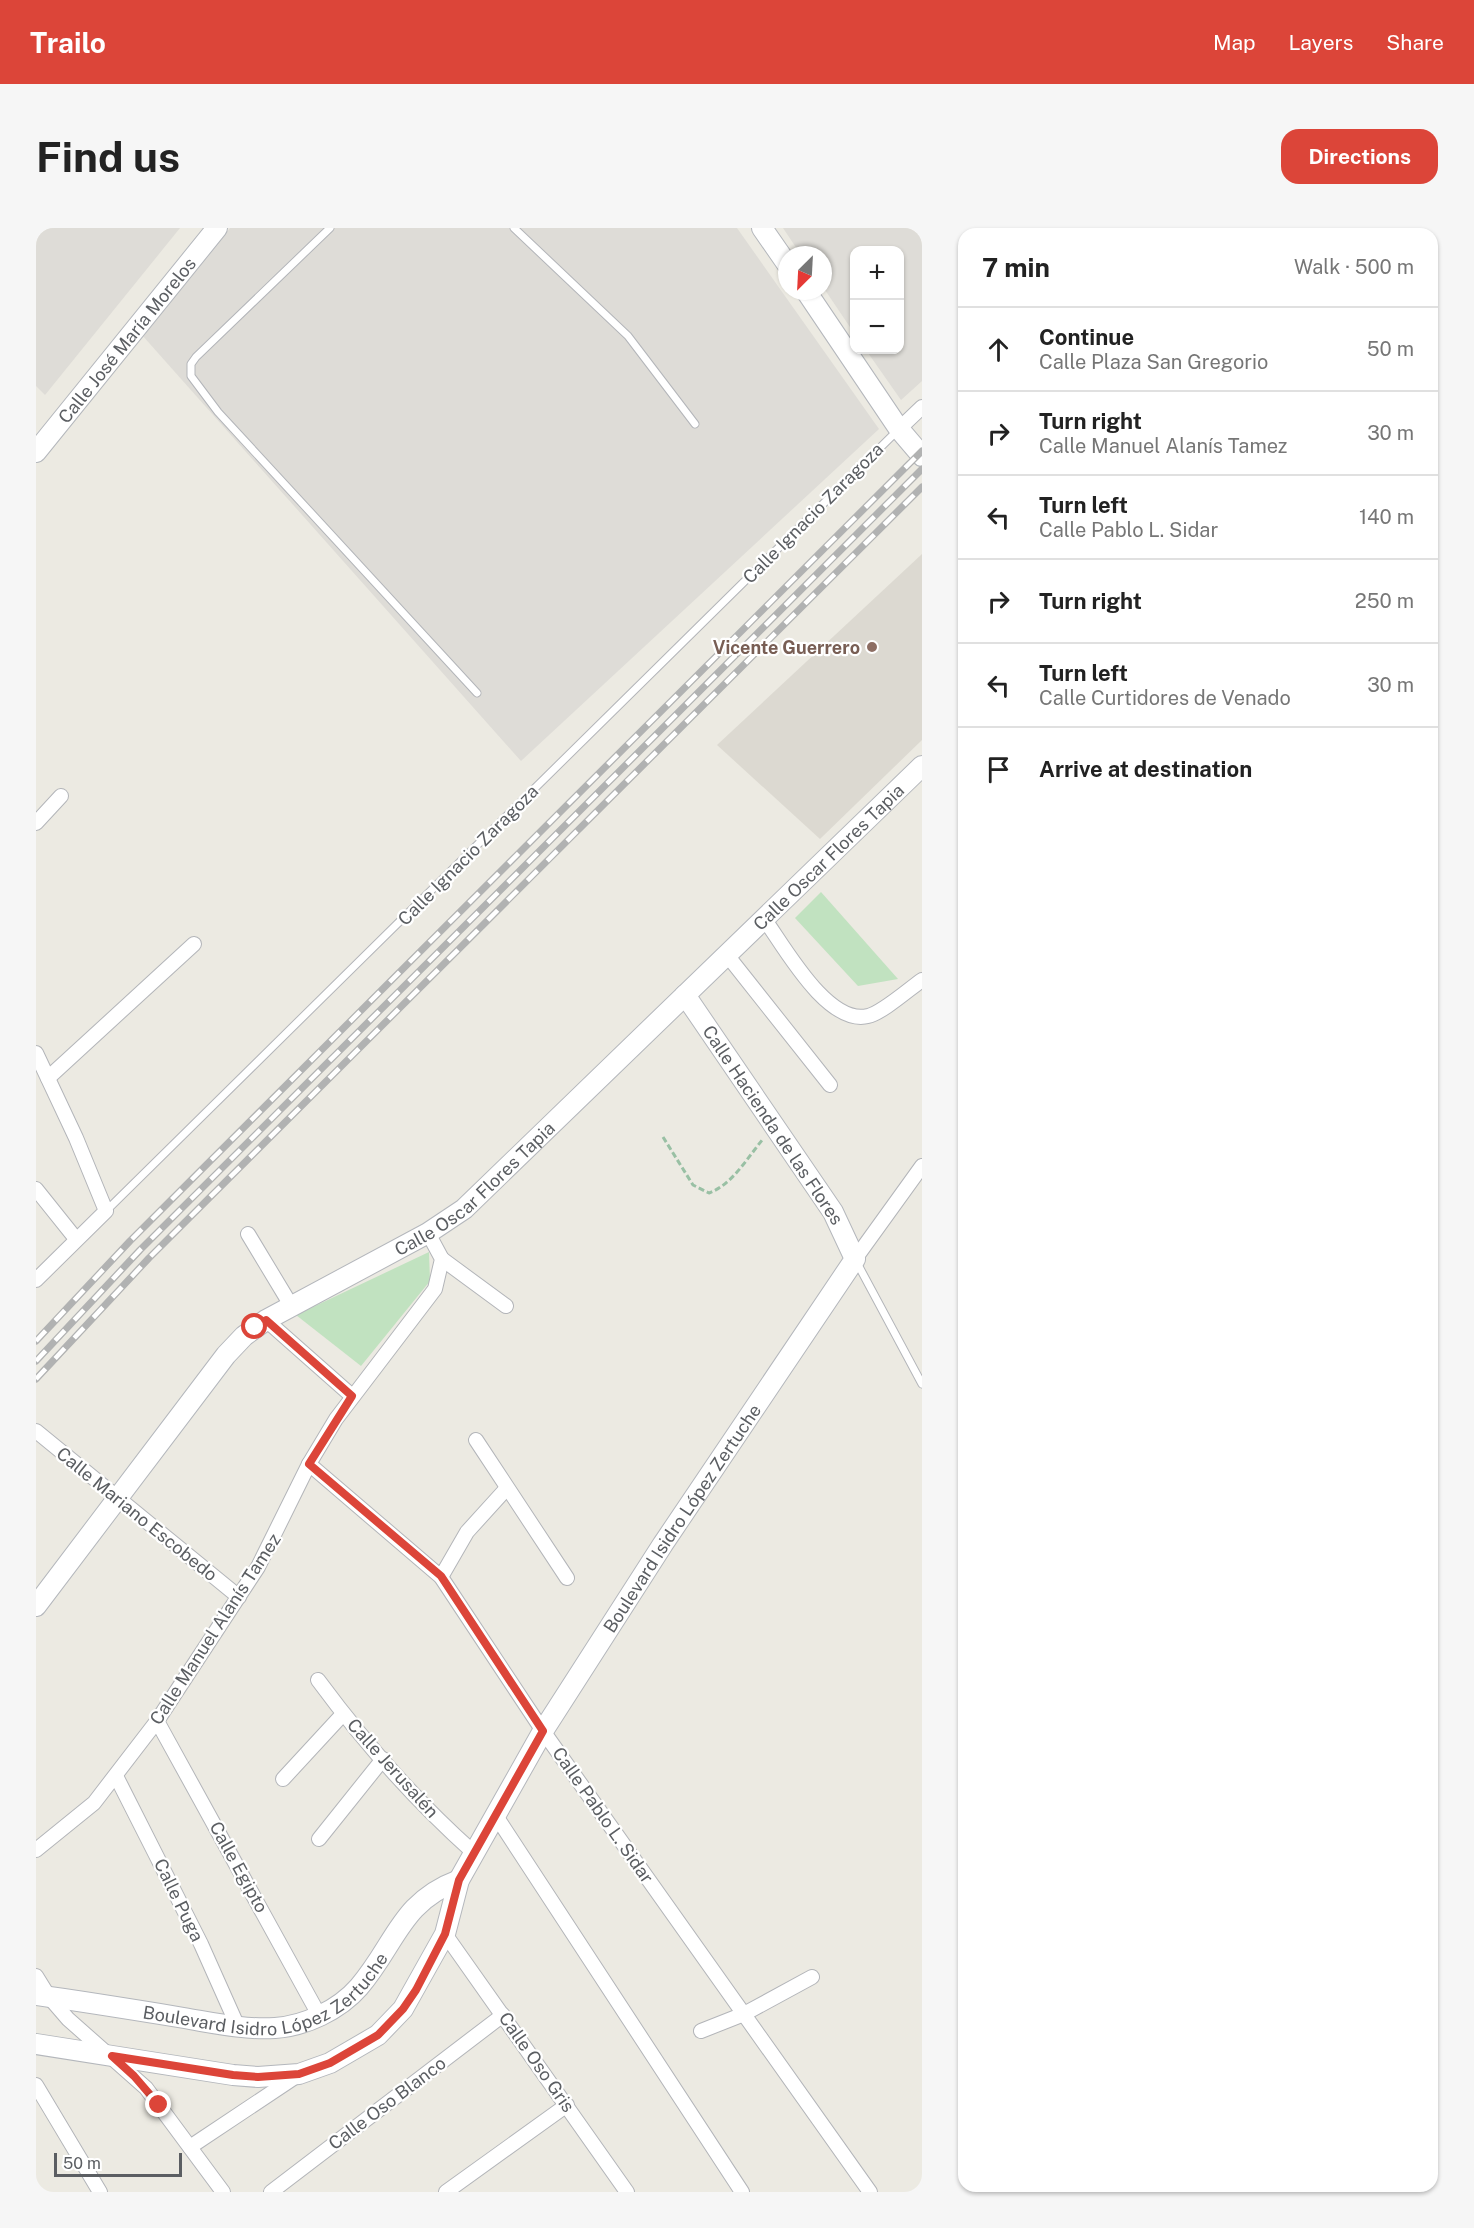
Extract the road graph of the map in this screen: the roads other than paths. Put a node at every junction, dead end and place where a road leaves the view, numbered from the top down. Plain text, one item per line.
1 (217, 228) edge
2 (330, 228) edge
3 (514, 228) edge
4 (762, 228) edge
5 (778, 251) edge
6 (812, 300) edge
7 (922, 407) edge
8 (695, 424) dead end
9 (899, 429) junction
10 (36, 452) edge
11 (922, 456) edge
12 (477, 693) dead end
13 (922, 766) edge
14 (61, 796) dead end
15 (36, 823) edge
16 (765, 920) junction
17 (194, 944) dead end
18 (728, 955) junction
19 (922, 980) edge
20 (685, 995) junction
21 (36, 1053) edge
22 (48, 1078) junction
23 (830, 1085) dead end
24 (922, 1166) edge
25 (36, 1189) edge
26 (106, 1211) junction
27 (428, 1233) junction
28 (248, 1234) dead end
29 (76, 1239) junction
30 (442, 1259) junction
31 (855, 1259) junction
32 (36, 1280) edge
33 (506, 1306) dead end
34 (292, 1307) junction
35 (266, 1320) junction
36 (922, 1384) edge
37 (352, 1396) junction
38 (36, 1431) edge
39 (476, 1440) dead end
40 (309, 1464) junction
41 (506, 1489) junction
42 (118, 1500) junction
43 (441, 1576) junction
44 (567, 1578) dead end
45 (40, 1592) edge
46 (239, 1597) junction
47 (318, 1680) dead end
48 (343, 1713) junction
49 (157, 1721) junction
50 (543, 1731) junction
51 (383, 1759) junction
52 (116, 1776) junction
53 (283, 1779) dead end
54 (496, 1816) junction
55 (319, 1839) dead end
56 (36, 1850) edge
57 (473, 1852) junction
58 (459, 1880) junction
59 (445, 1934) junction
60 (36, 1976) edge
61 (812, 1977) dead end
62 (42, 1996) edge
63 (503, 2014) junction
64 (744, 2014) junction
65 (319, 2015) junction
66 (238, 2027) junction
67 (701, 2031) dead end
68 (36, 2044) edge
69 (112, 2056) junction
70 (299, 2074) junction
71 (36, 2085) edge
72 (567, 2105) junction
73 (190, 2147) junction
74 (100, 2192) edge
75 (223, 2192) edge
76 (271, 2192) edge
77 (446, 2192) edge
78 (627, 2192) edge
79 (742, 2192) edge
80 (870, 2192) edge

1 - 10 street, Calle José María Morelos
2 - 12 lane
3 - 8 lane
4 - 5 street
6 - 9 street
7 - 9 street
9 - 11 street
9 - 26 lane, Calle Ignacio Zaragoza
13 - 16 street, Calle Oscar Flores Tapia
14 - 15 street
16 - 18 street, Calle Oscar Flores Tapia
16 - 19 street
17 - 22 street
18 - 20 street, Calle Oscar Flores Tapia
18 - 23 street
20 - 27 street, Calle Oscar Flores Tapia
20 - 31 street, Calle Hacienda de las Flores
21 - 22 street
22 - 26 street
24 - 31 street, Boulevard Isidro López Zertuche
25 - 29 street
26 - 29 street, Calle Ignacio Zaragoza
27 - 30 street
27 - 34 street, Calle Oscar Flores Tapia
28 - 34 street
29 - 32 street, Calle Ignacio Zaragoza
30 - 33 street
30 - 37 street, Calle Manuel Alanís Tamez
31 - 36 lane, Calle Hacienda de las Flores
31 - 50 street, Boulevard Isidro López Zertuche
34 - 35 street, Calle Oscar Flores Tapia
35 - 37 street
35 - 42 street, Calle Oscar Flores Tapia
37 - 40 street, Calle Manuel Alanís Tamez
38 - 42 street, Calle Mariano Escobedo
39 - 41 street
40 - 43 street, Calle Pablo L. Sidar
40 - 46 street, Calle Manuel Alanís Tamez
41 - 43 street
41 - 44 street
42 - 45 street, Calle Oscar Flores Tapia
42 - 46 street, Calle Mariano Escobedo
43 - 50 street, Calle Pablo L. Sidar
46 - 49 street, Calle Manuel Alanís Tamez
47 - 48 street, Calle Jerusalén
48 - 51 street, Calle Jerusalén
48 - 53 street
49 - 52 street, Calle Manuel Alanís Tamez
49 - 65 street, Calle Egipto
50 - 54 street, Boulevard Isidro López Zertuche
50 - 64 street, Calle Pablo L. Sidar
51 - 55 street
51 - 57 street, Calle Jerusalén
52 - 56 street, Calle Manuel Alanís Tamez
52 - 66 street, Calle Puga
54 - 57 street, Boulevard Isidro López Zertuche
54 - 79 street
57 - 58 street, Boulevard Isidro López Zertuche
58 - 59 street, Boulevard Isidro López Zertuche
58 - 65 street, Boulevard Isidro López Zertuche
59 - 63 street, Calle Oso Gris
59 - 70 street, Boulevard Isidro López Zertuche
60 - 62 street
61 - 64 street
62 - 66 street, Boulevard Isidro López Zertuche
62 - 69 street
63 - 72 street, Calle Oso Gris
63 - 76 street, Calle Oso Blanco
64 - 67 street
64 - 80 street, Calle Pablo L. Sidar
65 - 66 street, Boulevard Isidro López Zertuche
68 - 69 street, Boulevard Isidro López Zertuche
69 - 70 street, Boulevard Isidro López Zertuche
69 - 73 street
70 - 73 street
71 - 74 street
72 - 77 street
72 - 78 street, Calle Oso Gris
73 - 75 street

